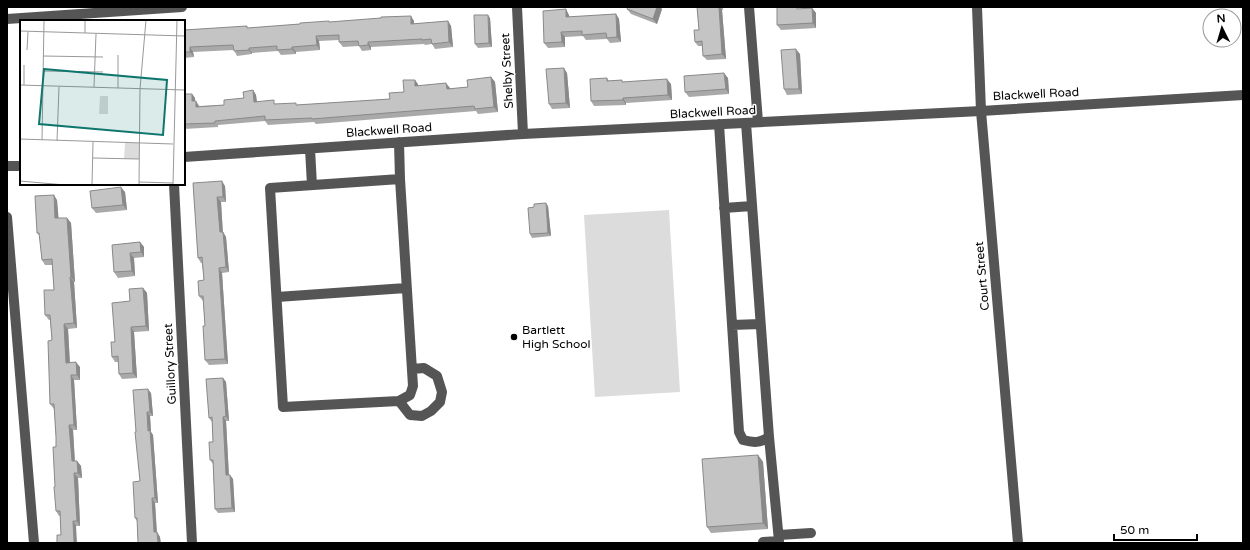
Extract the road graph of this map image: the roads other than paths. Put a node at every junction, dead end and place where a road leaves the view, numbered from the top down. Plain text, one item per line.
1 (182, 7) edge
2 (517, 7) edge
3 (749, 7) edge
4 (977, 7) edge
5 (7, 19) edge
6 (1243, 95) edge
7 (981, 110) junction
8 (758, 122) junction
9 (746, 123) junction
10 (719, 124) junction
11 (523, 134) junction
12 (399, 142) junction
13 (310, 149) junction
14 (185, 157) edge
15 (7, 166) edge
16 (20, 166) edge
17 (400, 179) junction
18 (174, 185) edge
19 (312, 185) junction
20 (752, 206) junction
21 (724, 208) junction
22 (7, 217) edge
23 (406, 288) junction
24 (276, 297) junction
25 (760, 324) junction
26 (732, 325) junction
27 (412, 369) junction
28 (399, 401) junction
29 (769, 437) junction
30 (811, 533) dead end
31 (778, 535) junction
32 (763, 542) edge
33 (34, 543) edge
34 (192, 543) edge
35 (1018, 543) edge

1 - 5 street
2 - 11 street, Shelby Street
3 - 8 street
4 - 7 street, Court Street
6 - 7 street, Blackwell Road
7 - 8 street, Blackwell Road
7 - 35 street, Court Street
8 - 9 street, Blackwell Road
9 - 10 street, Blackwell Road
9 - 20 street
10 - 11 street, Blackwell Road
10 - 21 street
11 - 12 street, Blackwell Road
12 - 13 street, Blackwell Road
12 - 17 street
13 - 14 street, Blackwell Road
13 - 19 street
15 - 16 street
17 - 19 street
17 - 23 street
18 - 34 street, Guillory Street
19 - 24 street
20 - 21 street
20 - 25 street
21 - 26 street
22 - 33 street
23 - 24 street
23 - 27 street
24 - 28 street
25 - 26 street
25 - 29 street
26 - 29 street
27 - 28 street
27 - 28 street
29 - 31 street
30 - 31 street
31 - 32 street

